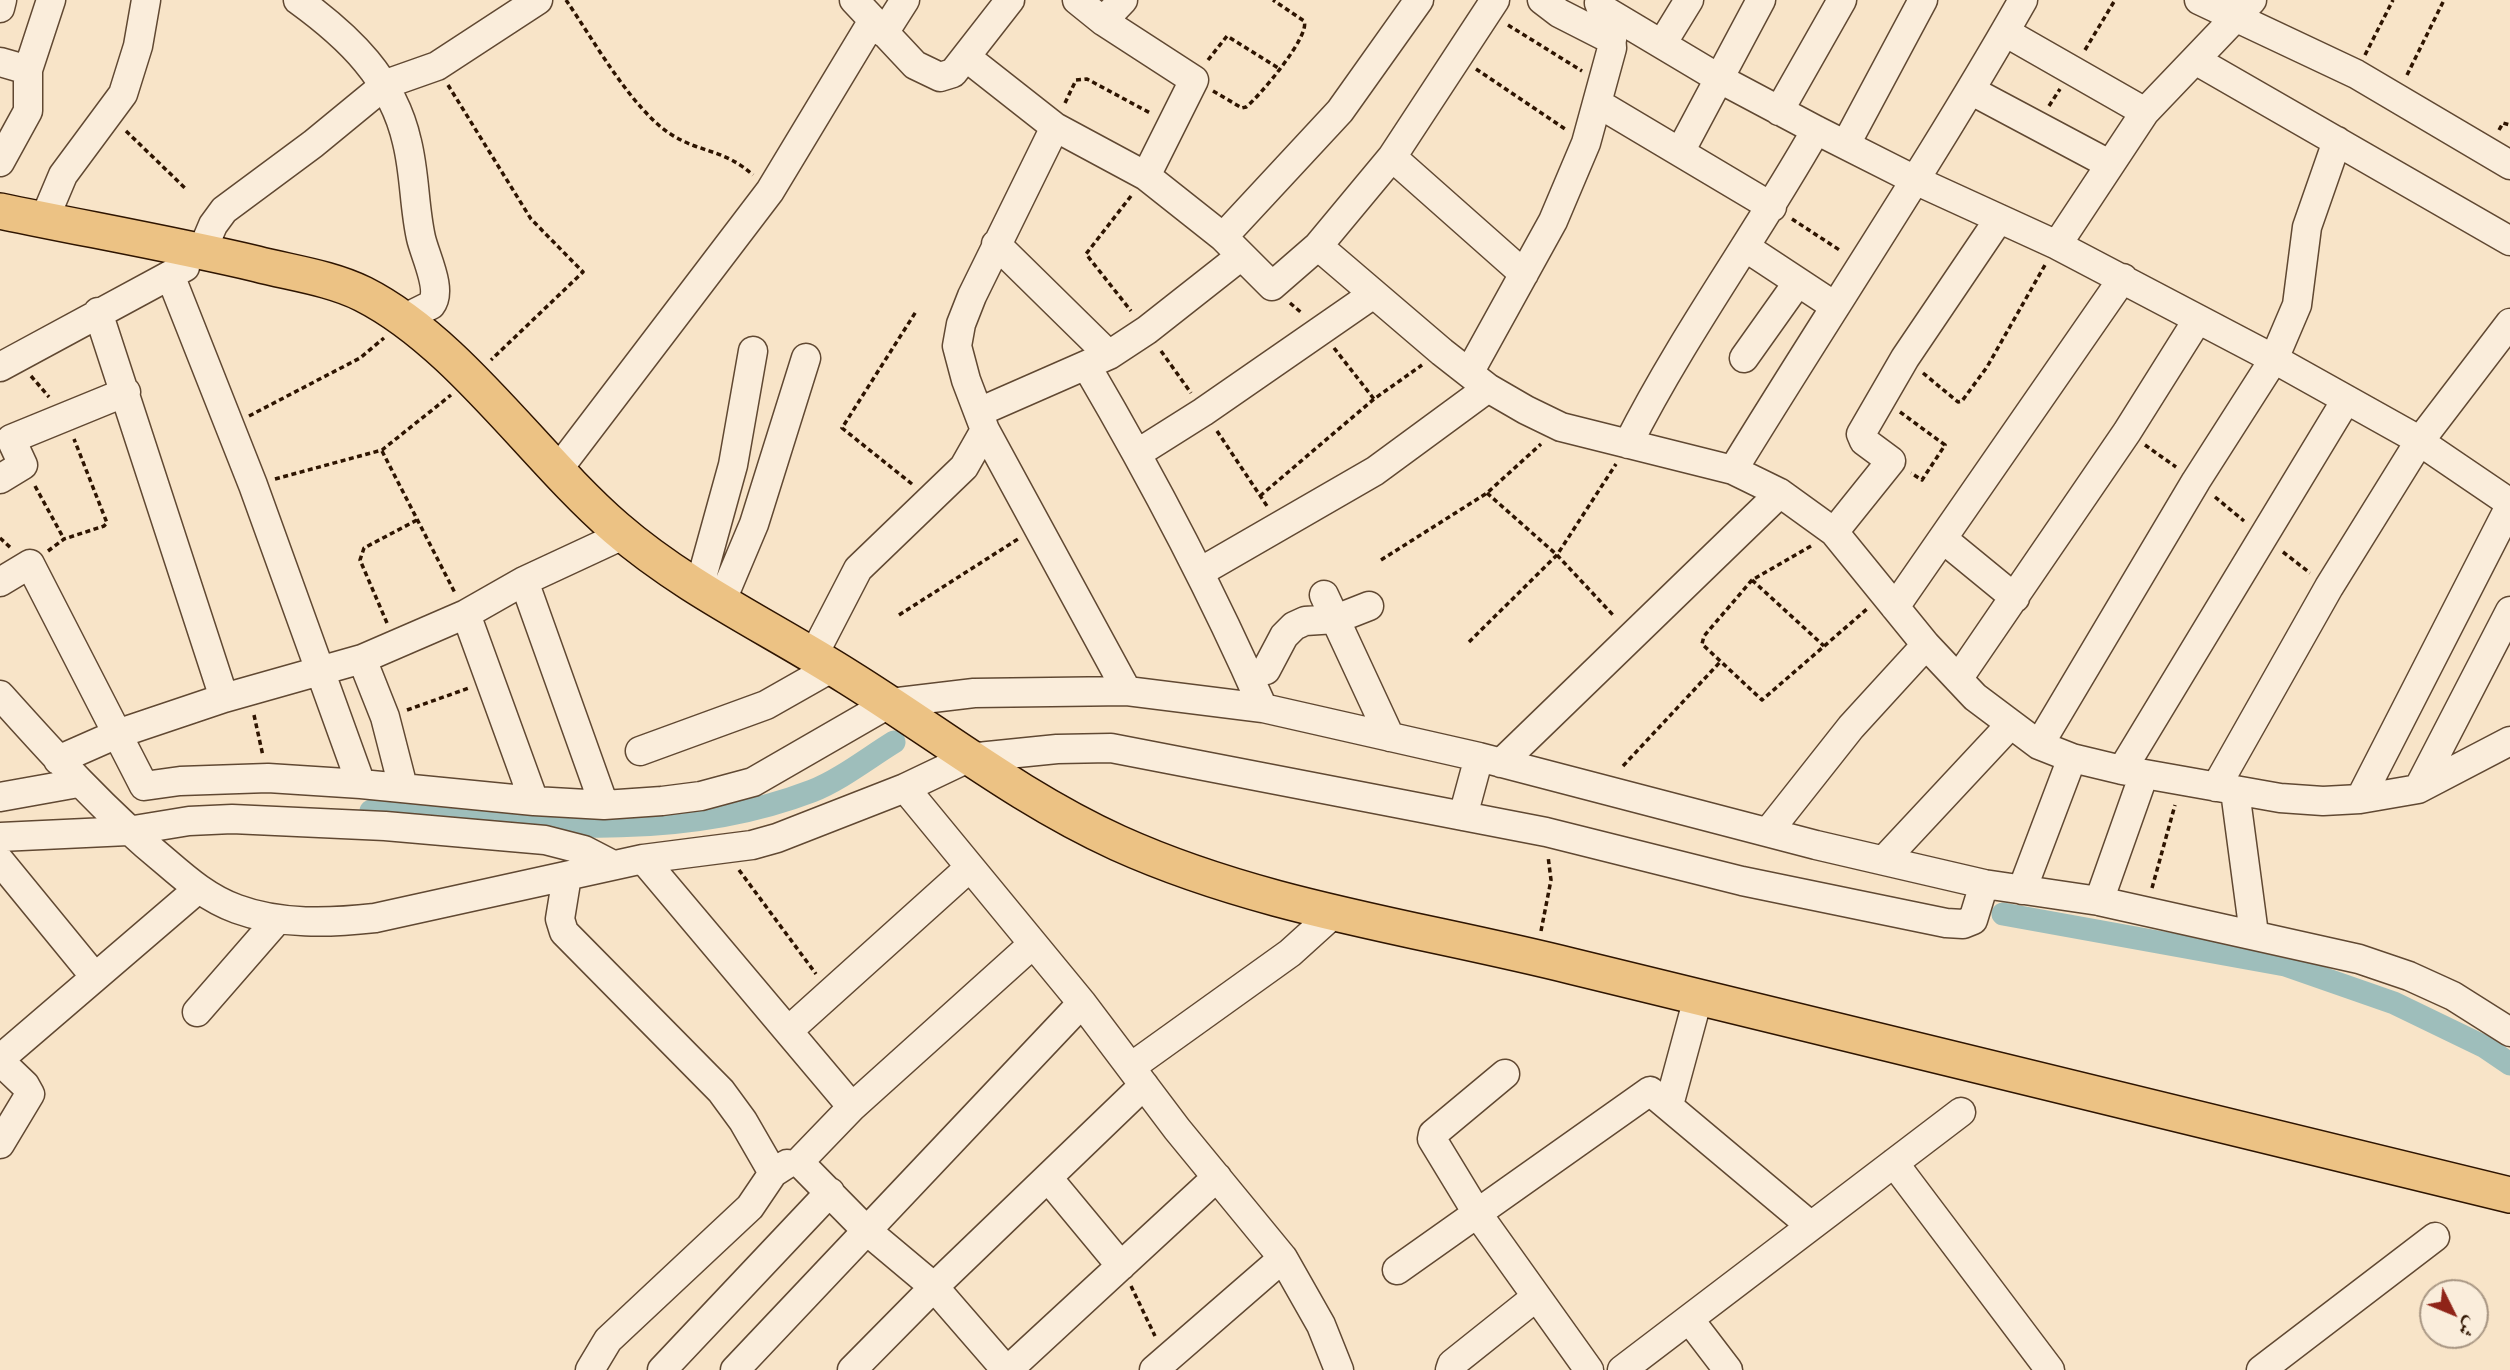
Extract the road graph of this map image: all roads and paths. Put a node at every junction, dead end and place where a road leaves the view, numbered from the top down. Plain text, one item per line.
1 (2, 0) edge
2 (51, 0) edge
3 (146, 0) edge
4 (298, 0) edge
5 (538, 0) edge
6 (566, 0) edge
7 (854, 0) edge
8 (905, 0) edge
9 (1010, 0) edge
10 (1077, 0) edge
11 (1123, 0) edge
12 (1273, 0) edge
13 (1419, 0) edge
14 (1542, 0) edge
15 (1689, 0) edge
16 (1760, 0) edge
17 (1842, 0) edge
18 (1923, 0) edge
19 (2023, 0) edge
20 (2115, 0) edge
21 (2199, 0) edge
22 (2393, 0) edge
23 (2444, 0) edge
24 (1600, 4) edge
25 (1491, 5) edge
26 (0, 8) edge
27 (2244, 8) edge
28 (1103, 21) junction
29 (878, 27) junction
30 (2005, 32) junction
31 (1612, 40) junction
32 (1662, 44) junction
33 (1457, 56) junction
34 (966, 57) junction
35 (2197, 61) junction
36 (0, 62) edge
37 (437, 66) junction
38 (1280, 69) junction
39 (28, 70) junction
40 (2073, 70) junction
41 (2356, 74) junction
42 (1720, 79) junction
43 (1195, 80) junction
44 (386, 84) junction
45 (1972, 91) junction
46 (1602, 94) junction
47 (2397, 96) junction
48 (1779, 111) junction
49 (2145, 112) junction
50 (110, 115) junction
51 (2037, 125) junction
52 (1171, 126) junction
53 (1055, 127) junction
54 (1816, 130) junction
55 (2337, 141) junction
56 (1586, 143) junction
57 (1846, 144) junction
58 (1680, 152) junction
59 (1392, 158) junction
60 (0, 162) edge
61 (2109, 164) junction
62 (2510, 165) edge
63 (1146, 176) junction
64 (1917, 181) junction
65 (186, 189) dead end
66 (770, 191) junction
67 (1772, 207) junction
68 (0, 211) edge
69 (1999, 219) junction
70 (44, 220) junction
71 (2510, 241) edge
72 (996, 244) junction
73 (2057, 245) junction
74 (1318, 246) junction
75 (1232, 247) junction
76 (1745, 247) junction
77 (207, 252) junction
78 (1861, 263) junction
79 (1524, 274) junction
80 (170, 275) junction
81 (2123, 278) junction
82 (1797, 282) junction
83 (1272, 286) junction
84 (1372, 295) junction
85 (1833, 305) junction
86 (917, 310) dead end
87 (99, 312) junction
88 (2198, 318) junction
89 (404, 319) junction
90 (2509, 326) edge
91 (1147, 331) junction
92 (1321, 331) junction
93 (753, 351) dead end
94 (1442, 352) junction
95 (806, 358) dead end
96 (1744, 358) dead end
97 (1906, 358) junction
98 (2274, 359) junction
99 (1097, 360) junction
100 (8, 362) edge
101 (470, 379) junction
102 (1478, 380) junction
103 (126, 392) junction
104 (1881, 398) junction
105 (1374, 399) junction
106 (2346, 400) junction
107 (1203, 412) junction
108 (64, 415) junction
109 (982, 421) junction
110 (230, 426) junction
111 (1561, 427) junction
112 (2127, 432) junction
113 (2419, 442) junction
114 (1628, 444) junction
115 (382, 450) junction
116 (1138, 453) junction
117 (1891, 461) junction
118 (1733, 470) junction
119 (11, 472) edge
120 (556, 472) junction
121 (2196, 481) junction
122 (253, 485) junction
123 (1487, 493) junction
124 (1780, 494) junction
125 (931, 498) junction
126 (2510, 505) edge
127 (417, 520) junction
128 (1039, 525) junction
129 (1834, 532) junction
130 (623, 534) junction
131 (2262, 535) junction
132 (1943, 539) junction
133 (1557, 555) junction
134 (1381, 560) dead end
135 (1200, 572) junction
136 (1752, 580) junction
137 (524, 581) junction
138 (0, 582) edge
139 (2329, 587) junction
140 (711, 594) junction
141 (2015, 598) junction
142 (1890, 599) junction
143 (1369, 606) dead end
144 (1330, 607) junction
145 (2510, 611) edge
146 (466, 614) junction
147 (899, 615) dead end
148 (1612, 615) dead end
149 (1469, 642) dead end
150 (396, 644) junction
151 (1926, 645) junction
152 (1824, 646) junction
153 (362, 659) junction
154 (823, 661) junction
155 (1721, 661) junction
156 (1266, 670) dead end
157 (319, 673) junction
158 (1958, 679) junction
159 (491, 681) junction
160 (1127, 691) junction
161 (0, 695) edge
162 (237, 695) junction
163 (890, 703) junction
164 (1263, 708) junction
165 (385, 717) junction
166 (2010, 724) junction
167 (117, 734) junction
168 (1390, 737) junction
169 (2510, 741) edge
170 (2039, 745) junction
171 (640, 751) dead end
172 (968, 758) junction
173 (2072, 758) junction
174 (58, 760) junction
175 (1490, 760) junction
176 (1623, 766) dead end
177 (2133, 772) junction
178 (268, 778) junction
179 (2182, 781) junction
180 (353, 783) junction
181 (145, 786) junction
182 (403, 787) junction
183 (905, 788) junction
184 (2226, 789) junction
185 (2418, 789) junction
186 (87, 790) junction
187 (0, 797) edge
188 (2360, 799) junction
189 (534, 801) junction
190 (604, 805) junction
191 (1463, 816) junction
192 (345, 824) junction
193 (128, 831) junction
194 (1546, 832) junction
195 (1768, 832) junction
196 (0, 837) edge
197 (723, 849) junction
198 (643, 859) junction
199 (1884, 860) junction
200 (0, 861) edge
201 (613, 865) junction
202 (969, 868) junction
203 (567, 876) junction
204 (1983, 884) junction
205 (198, 889) junction
206 (2022, 890) junction
207 (2099, 901) junction
208 (2146, 911) junction
209 (1332, 915) junction
210 (278, 919) junction
211 (2254, 934) junction
212 (1033, 944) junction
213 (1536, 957) junction
214 (95, 976) junction
215 (829, 992) junction
216 (1698, 998) junction
217 (1082, 1003) junction
218 (197, 1012) dead end
219 (788, 1031) junction
220 (2510, 1032) edge
221 (0, 1060) edge
222 (1505, 1074) dead end
223 (1137, 1076) junction
224 (1669, 1105) junction
225 (852, 1107) junction
226 (1961, 1112) dead end
227 (0, 1144) edge
228 (799, 1160) junction
229 (1894, 1163) junction
230 (774, 1173) junction
231 (1217, 1177) junction
232 (1048, 1178) junction
233 (830, 1192) junction
234 (2510, 1195) edge
235 (1477, 1213) junction
236 (1811, 1226) junction
237 (866, 1230) junction
238 (2435, 1237) dead end
239 (1283, 1258) junction
240 (1121, 1266) junction
241 (1397, 1270) dead end
242 (933, 1287) junction
243 (1535, 1297) junction
244 (1689, 1319) junction
245 (1161, 1365) edge
246 (590, 1370) edge
247 (662, 1370) edge
248 (735, 1370) edge
249 (852, 1370) edge
250 (1007, 1370) edge
251 (1339, 1370) edge
252 (1450, 1370) edge
253 (1589, 1370) edge
254 (1622, 1370) edge
255 (1728, 1370) edge
256 (2050, 1370) edge
257 (2261, 1370) edge

1 - 26 street
2 - 39 street
3 - 50 street
4 - 44 street
5 - 37 street
6 - 66 path
7 - 29 street
8 - 29 street
9 - 34 street
10 - 28 street
11 - 28 street
12 - 38 path
13 - 75 street
14 - 31 street
15 - 32 street
16 - 42 street
17 - 48 street
18 - 57 street
19 - 30 street
20 - 40 path
21 - 27 street
22 - 41 path
23 - 47 path
24 - 31 street
24 - 32 street
25 - 33 street
25 - 46 path
27 - 35 street
27 - 41 street
28 - 43 street
29 - 34 street
29 - 66 street
30 - 40 street
30 - 45 street
31 - 46 street
32 - 42 street
33 - 56 path
33 - 59 street
34 - 53 street
35 - 49 street
35 - 55 street
36 - 39 street
37 - 44 street
37 - 101 path
38 - 43 path
38 - 43 path
39 - 60 street
40 - 49 street
40 - 51 path
41 - 47 street
42 - 48 street
42 - 58 street
43 - 52 street
44 - 77 street
44 - 89 street
45 - 51 street
45 - 64 street
46 - 56 street
46 - 58 street
47 - 62 street
48 - 54 street
49 - 61 street
50 - 65 path
50 - 70 street
51 - 61 street
52 - 53 path
52 - 63 street
53 - 63 street
53 - 72 street
54 - 57 street
54 - 67 street
55 - 71 street
55 - 98 street
56 - 79 street
57 - 64 street
58 - 67 street
59 - 74 street
59 - 79 street
61 - 73 street
63 - 75 street
63 - 91 path
64 - 69 street
64 - 78 street
66 - 120 street
67 - 76 street
67 - 78 path
68 - 70 main road
69 - 73 street
69 - 97 street
70 - 77 main road
72 - 99 street
72 - 109 street
73 - 81 street
73 - 97 path
74 - 83 street
74 - 84 street
75 - 83 street
75 - 91 street
76 - 82 street
76 - 114 street
77 - 80 street
77 - 89 main road
78 - 85 street
79 - 102 street
80 - 87 street
80 - 110 street
81 - 88 street
81 - 132 street
82 - 85 street
82 - 96 street
83 - 92 path
84 - 92 street
84 - 94 street
85 - 118 street
86 - 125 path
87 - 100 street
87 - 103 street
88 - 98 street
88 - 112 street
89 - 101 main road
89 - 110 path
90 - 113 street
91 - 99 street
91 - 107 path
92 - 105 path
92 - 107 street
93 - 140 street
94 - 102 street
94 - 105 path
95 - 140 street
97 - 104 street
98 - 106 street
98 - 121 street
99 - 109 street
99 - 116 street
100 - 108 path
101 - 115 path
101 - 120 main road
102 - 111 street
102 - 135 street
103 - 108 street
103 - 162 street
104 - 117 street
104 - 117 path
105 - 107 path
106 - 113 street
106 - 131 street
107 - 116 street
108 - 119 street
108 - 119 path
109 - 125 street
109 - 128 street
110 - 122 street
111 - 114 street
111 - 123 path
112 - 121 path
112 - 141 street
113 - 126 street
113 - 139 street
114 - 118 street
114 - 133 path
115 - 122 path
115 - 127 path
116 - 135 street
117 - 129 street
118 - 124 street
120 - 130 main road
121 - 131 path
121 - 170 street
122 - 157 street
123 - 133 path
123 - 134 path
124 - 129 street
124 - 175 street
125 - 154 street
126 - 188 street
127 - 146 path
127 - 150 path
128 - 147 path
128 - 160 street
129 - 136 path
129 - 142 street
130 - 137 street
130 - 140 main road
131 - 139 path
131 - 177 street
132 - 141 street
132 - 142 street
133 - 148 path
133 - 149 path
135 - 164 street
136 - 152 path
136 - 155 path
137 - 146 street
137 - 190 street
138 - 167 street
139 - 184 street
140 - 154 main road
141 - 158 street
142 - 151 street
142 - 152 path
143 - 144 street
144 - 156 street
144 - 168 street
145 - 185 street
146 - 150 street
146 - 159 street
150 - 153 street
151 - 158 street
151 - 195 street
152 - 155 path
153 - 157 street
153 - 165 street
154 - 163 main road
154 - 171 street
155 - 176 path
157 - 162 street
157 - 180 street
158 - 166 street
159 - 165 path
159 - 189 street
160 - 163 street
160 - 164 street
161 - 174 street
162 - 167 street
162 - 178 path
163 - 172 main road
163 - 190 street
164 - 168 street
165 - 182 street
166 - 170 street
166 - 199 street
167 - 174 street
167 - 181 street
168 - 175 street
169 - 185 street
170 - 173 street
172 - 183 street
172 - 191 street
172 - 209 main road
173 - 177 street
173 - 206 street
174 - 186 street
175 - 191 street
175 - 195 street
177 - 179 street
177 - 207 street
178 - 180 street
178 - 181 street
179 - 184 street
179 - 208 path
180 - 182 street
180 - 192 street
181 - 186 street
182 - 189 street
183 - 197 street
183 - 202 street
184 - 188 street
184 - 211 street
185 - 188 street
186 - 187 street
186 - 193 street
189 - 190 street
191 - 194 street
192 - 193 street
192 - 201 street
193 - 196 street
193 - 205 street
194 - 204 street
194 - 213 path
195 - 199 street
197 - 198 street
197 - 215 path
198 - 201 street
198 - 219 street
199 - 204 street
200 - 214 street
201 - 203 street
202 - 212 street
202 - 215 street
203 - 210 street
203 - 230 street
204 - 206 street
205 - 210 street
205 - 214 street
206 - 207 street
207 - 208 street
208 - 211 street
209 - 213 main road
209 - 223 street
210 - 218 street
211 - 220 street
212 - 217 street
212 - 225 street
213 - 216 main road
214 - 221 street
215 - 219 street
216 - 224 street
216 - 234 main road
217 - 223 street
217 - 237 street
219 - 225 street
221 - 227 street
222 - 235 street
223 - 231 street
223 - 232 street
224 - 235 street
224 - 236 street
225 - 228 street
226 - 229 street
228 - 230 street
228 - 233 street
229 - 236 street
229 - 256 street
230 - 246 street
231 - 239 street
231 - 240 street
232 - 240 street
232 - 242 street
233 - 237 street
233 - 247 street
235 - 241 street
235 - 243 street
236 - 244 street
237 - 242 street
237 - 248 street
238 - 257 street
239 - 245 street
239 - 251 street
240 - 245 path
240 - 250 street
242 - 249 street
242 - 250 street
243 - 252 street
243 - 253 street
244 - 254 street
244 - 255 street

